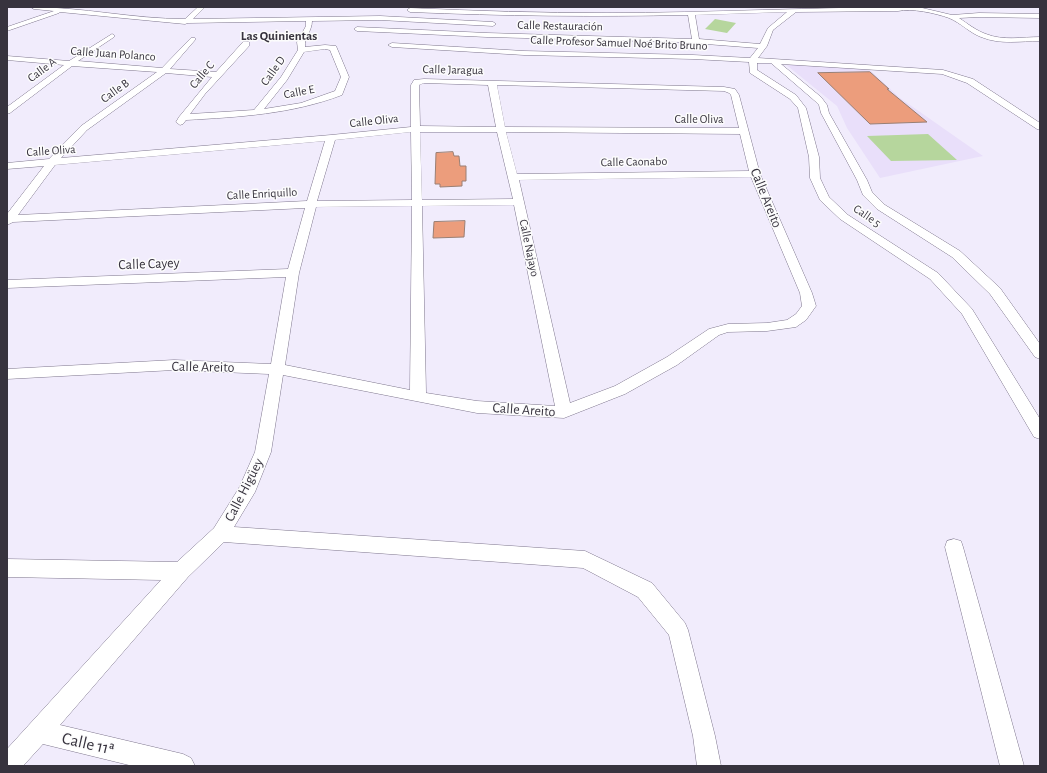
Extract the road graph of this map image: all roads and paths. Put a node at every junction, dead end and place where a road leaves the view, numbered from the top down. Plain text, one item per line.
1 (34, 7) edge
2 (202, 7) edge
3 (909, 7) edge
4 (409, 8) edge
5 (853, 8) edge
6 (61, 10) junction
7 (794, 10) junction
8 (691, 13) junction
9 (499, 14) junction
10 (1040, 16) edge
11 (952, 17) junction
12 (309, 18) junction
13 (401, 20) junction
14 (184, 22) junction
15 (493, 24) junction
16 (7, 28) edge
17 (357, 29) dead end
18 (393, 30) junction
19 (402, 31) junction
20 (487, 35) junction
21 (112, 36) dead end
22 (193, 39) dead end
23 (1040, 39) edge
24 (696, 41) junction
25 (246, 44) dead end
26 (763, 46) junction
27 (682, 48) junction
28 (480, 49) junction
29 (302, 50) junction
30 (7, 58) edge
31 (753, 60) junction
32 (773, 61) junction
33 (71, 63) junction
34 (165, 70) junction
35 (218, 75) junction
36 (492, 83) junction
37 (732, 91) joint
38 (7, 111) edge
39 (257, 112) junction
40 (181, 120) joint
41 (1040, 127) edge
42 (415, 129) junction
43 (501, 130) junction
44 (744, 131) junction
45 (331, 138) junction
46 (51, 163) junction
47 (7, 166) edge
48 (755, 174) junction
49 (513, 177) junction
50 (519, 202) junction
51 (311, 204) junction
52 (417, 204) junction
53 (8, 220) edge
54 (293, 273) junction
55 (7, 284) edge
56 (1040, 354) edge
57 (277, 369) junction
58 (7, 374) edge
59 (418, 397) junction
60 (564, 412) junction
61 (1040, 433) edge
62 (220, 534) junction
63 (954, 547) dead end
64 (7, 568) edge
65 (181, 571) junction
66 (39, 732) junction
67 (7, 766) edge
68 (183, 766) edge
69 (709, 766) edge
70 (1012, 766) edge

1 - 6 street
2 - 14 street
3 - 5 street
3 - 11 street
4 - 9 street
4 - 13 street
5 - 7 street
6 - 14 street
6 - 16 street
7 - 8 street
7 - 26 street
8 - 9 street
8 - 24 street
9 - 15 street
10 - 11 street
11 - 23 street
12 - 13 street
12 - 14 street
12 - 29 street, Calle D
13 - 15 street
13 - 18 street
15 - 20 street
17 - 18 street, Calle Restauración
18 - 19 street, Calle Restauración
19 - 20 street, Calle Restauración
19 - 28 street, Calle Profesor Samuel Noé Brito Bruno
20 - 27 street, Calle Restauración
20 - 28 street
21 - 33 street, Calle A
22 - 34 street, Calle B
24 - 26 street, Calle Restauración
24 - 27 street, Calle Restauración
25 - 35 street, Calle C
26 - 31 street
27 - 28 street, Calle Profesor Samuel Noé Brito Bruno
27 - 31 street, Calle Profesor Samuel Noé Brito Bruno
29 - 39 street, Calle D
29 - 39 street, Calle E
30 - 33 street, Calle Juan Polanco
31 - 32 street, Calle Profesor Samuel Noé Brito Bruno
31 - 61 street, Calle 5
32 - 41 street, Calle Profesor Samuel Noé Brito Bruno
32 - 56 street
33 - 34 street, Calle Juan Polanco
33 - 38 street, Calle A
34 - 35 street, Calle Juan Polanco
34 - 46 street, Calle B
35 - 40 street, Calle C
36 - 37 street, Calle Jaragua
36 - 42 street, Calle Jaragua
36 - 43 street, Calle Najayo
37 - 44 street, Calle Areito
39 - 40 street, Calle E
42 - 43 street, Calle Oliva
42 - 45 street, Calle Oliva
42 - 52 street, Calle Jaragua
43 - 44 street, Calle Oliva
43 - 49 street, Calle Najayo
44 - 48 street, Calle Areito
45 - 46 street, Calle Oliva
45 - 51 street, Calle Higüey
46 - 47 street, Calle Oliva
46 - 53 street, Calle B
48 - 49 street, Calle Caonabo
48 - 60 street, Calle Areito
49 - 50 street, Calle Najayo
50 - 52 street, Calle Enriquillo
50 - 60 street, Calle Najayo
51 - 52 street, Calle Enriquillo
51 - 53 street, Calle Enriquillo
51 - 54 street, Calle Higüey
52 - 59 street, Calle Jaragua
54 - 55 street, Calle Cayey
54 - 57 street, Calle Higüey
57 - 58 street, Calle Areito
57 - 59 street, Calle Areito
57 - 62 street, Calle Higüey
59 - 60 street, Calle Areito
62 - 65 street, Calle Higüey
62 - 69 street
63 - 70 street
64 - 65 street
65 - 66 street, Calle Higüey
66 - 67 street, Calle Higüey
66 - 68 street, Calle 11ª

